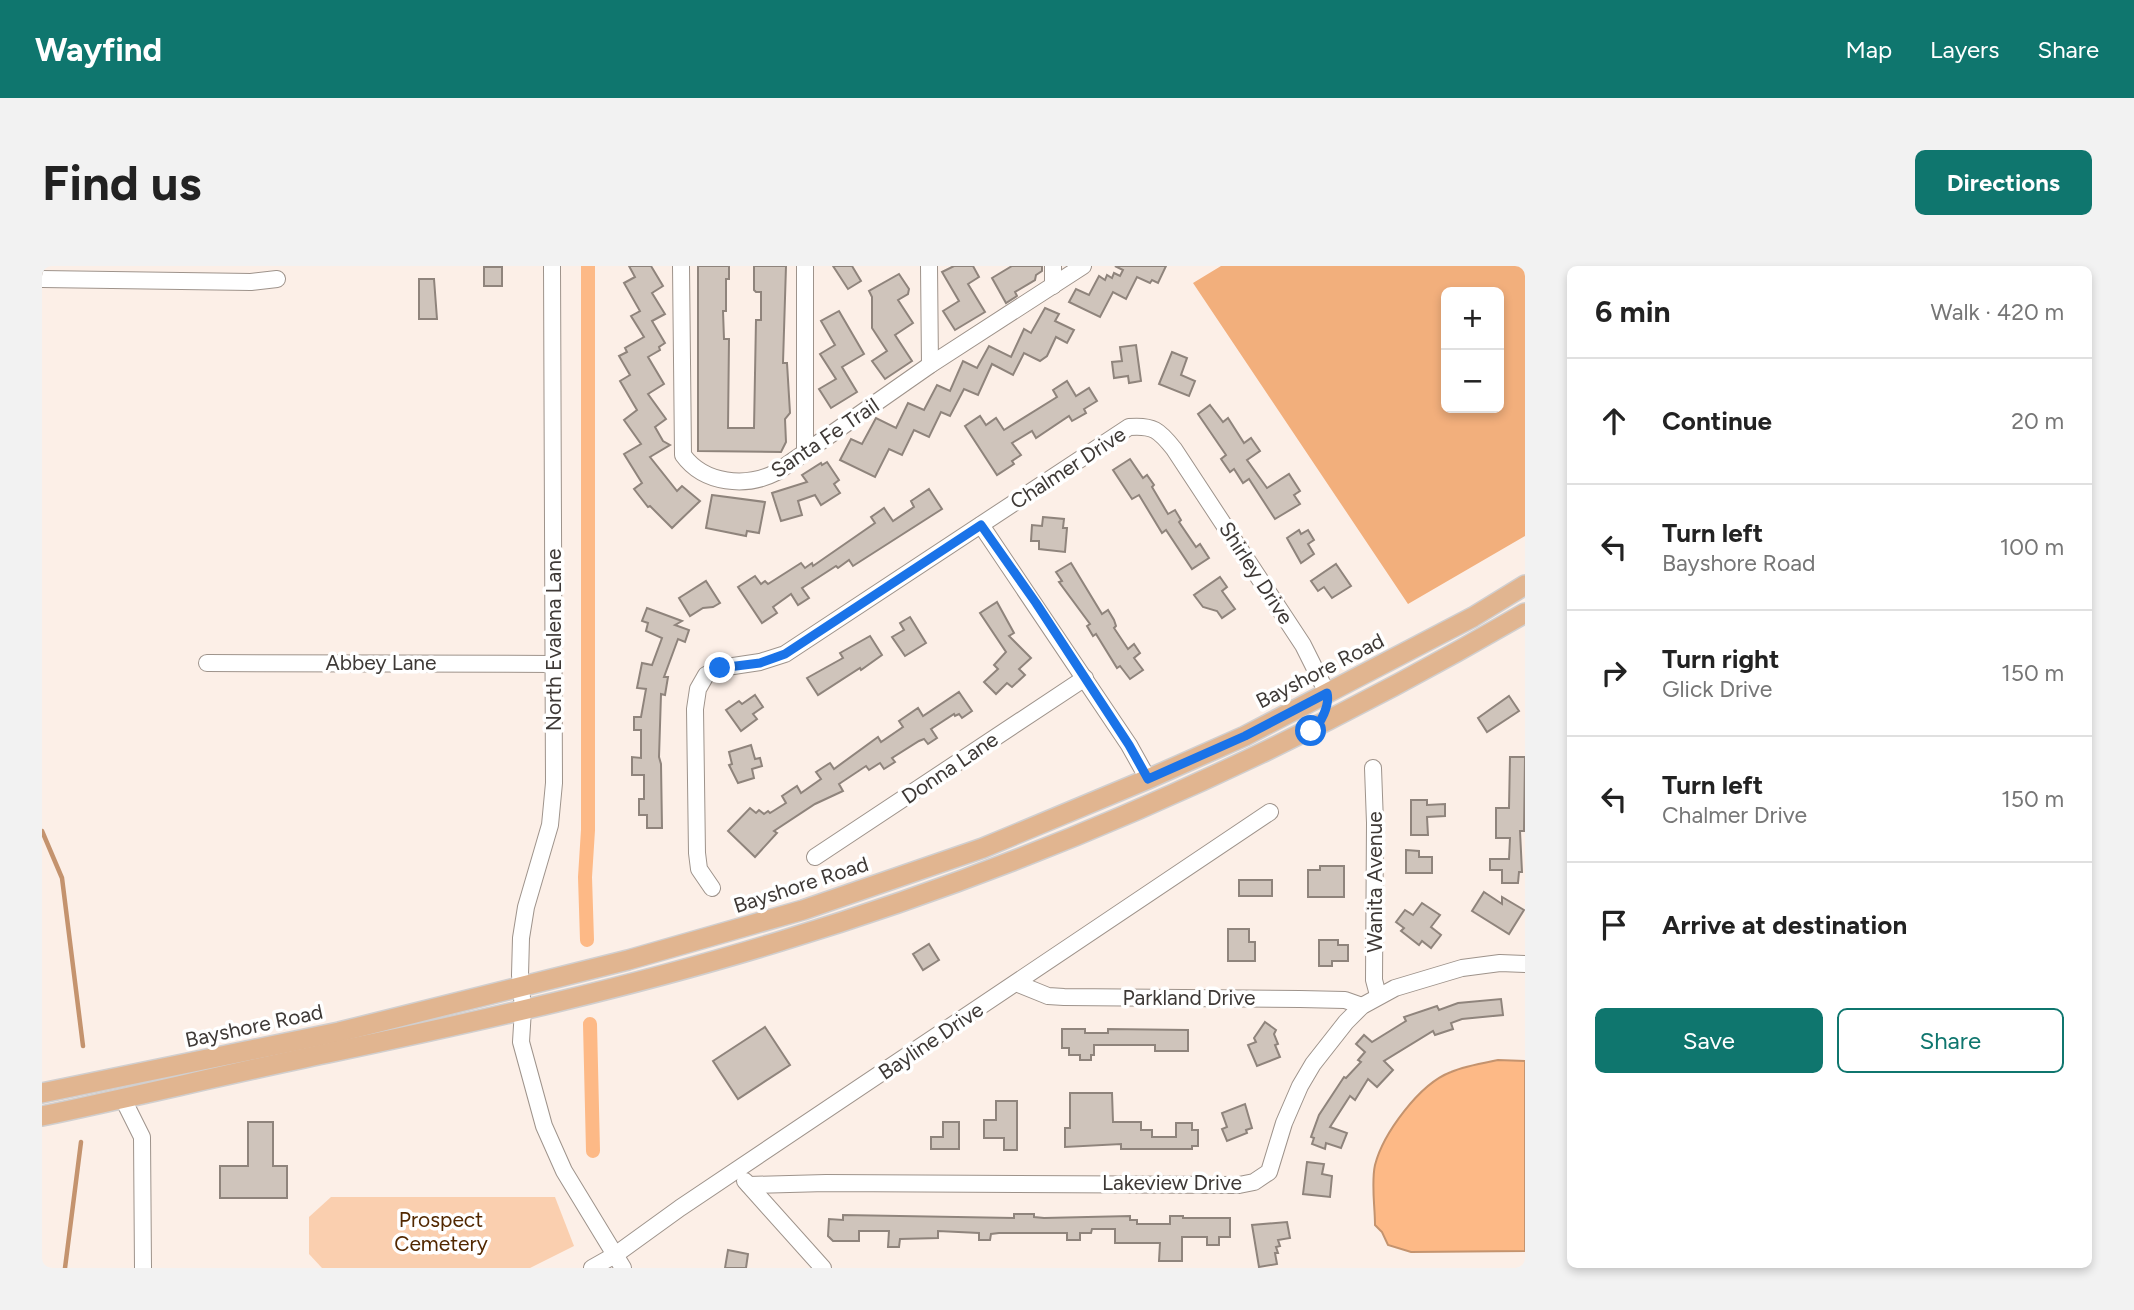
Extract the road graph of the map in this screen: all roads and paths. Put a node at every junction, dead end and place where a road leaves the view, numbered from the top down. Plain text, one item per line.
1 (552, 266) edge
2 (681, 266) edge
3 (805, 266) edge
4 (929, 266) edge
5 (1053, 266) edge
6 (1083, 266) edge
7 (42, 279) edge
8 (277, 279) dead end
9 (1053, 286) junction
10 (930, 365) junction
11 (805, 451) junction
12 (1179, 457) joint
13 (981, 525) junction
14 (1525, 585) edge
15 (1525, 613) edge
16 (207, 663) dead end
17 (554, 664) junction
18 (1085, 678) junction
19 (1327, 693) junction
20 (1316, 728) junction
21 (1373, 768) dead end
22 (1148, 779) junction
23 (1270, 812) dead end
24 (815, 857) dead end
25 (712, 888) dead end
26 (1525, 964) edge
27 (1016, 983) junction
28 (521, 987) junction
29 (1378, 995) junction
30 (1362, 1006) junction
31 (523, 1009) junction
32 (42, 1093) edge
33 (123, 1099) junction
34 (42, 1116) edge
35 (736, 1172) junction
36 (749, 1185) junction
37 (619, 1261) edge
38 (143, 1268) edge
39 (592, 1268) edge
40 (823, 1268) edge

1 - 17 street, North Evalena Lane
2 - 11 street, Santa Fe Trail
3 - 11 street
4 - 10 street
5 - 9 street
6 - 9 street, Santa Fe Trail
7 - 8 street
9 - 10 street, Santa Fe Trail
10 - 11 street, Santa Fe Trail
12 - 13 street, Chalmer Drive
12 - 19 street, Shirley Drive
13 - 18 street
13 - 25 street, Chalmer Drive
14 - 19 main road, Bayshore Road
15 - 20 main road, Bayshore Road
16 - 17 street, Abbey Lane
17 - 28 street, North Evalena Lane
18 - 22 street
18 - 24 street, Donna Lane
19 - 20 main road
19 - 22 main road, Bayshore Road
20 - 31 main road, Bayshore Road
21 - 29 street, Wanita Avenue
22 - 28 main road, Bayshore Road
23 - 27 street, Bayline Drive
26 - 29 street, Lakeview Drive
27 - 30 street, Parkland Drive
27 - 35 street, Bayline Drive
28 - 31 street, North Evalena Lane
28 - 32 main road, Bayshore Road
29 - 30 street, Lakeview Drive
30 - 36 street, Lakeview Drive
31 - 33 main road, Bayshore Road
31 - 37 street, North Evalena Lane
33 - 34 main road, Bayshore Road
33 - 38 street
35 - 36 street
35 - 37 street, Bayline Drive
36 - 40 street
37 - 39 street, Bayline Drive

